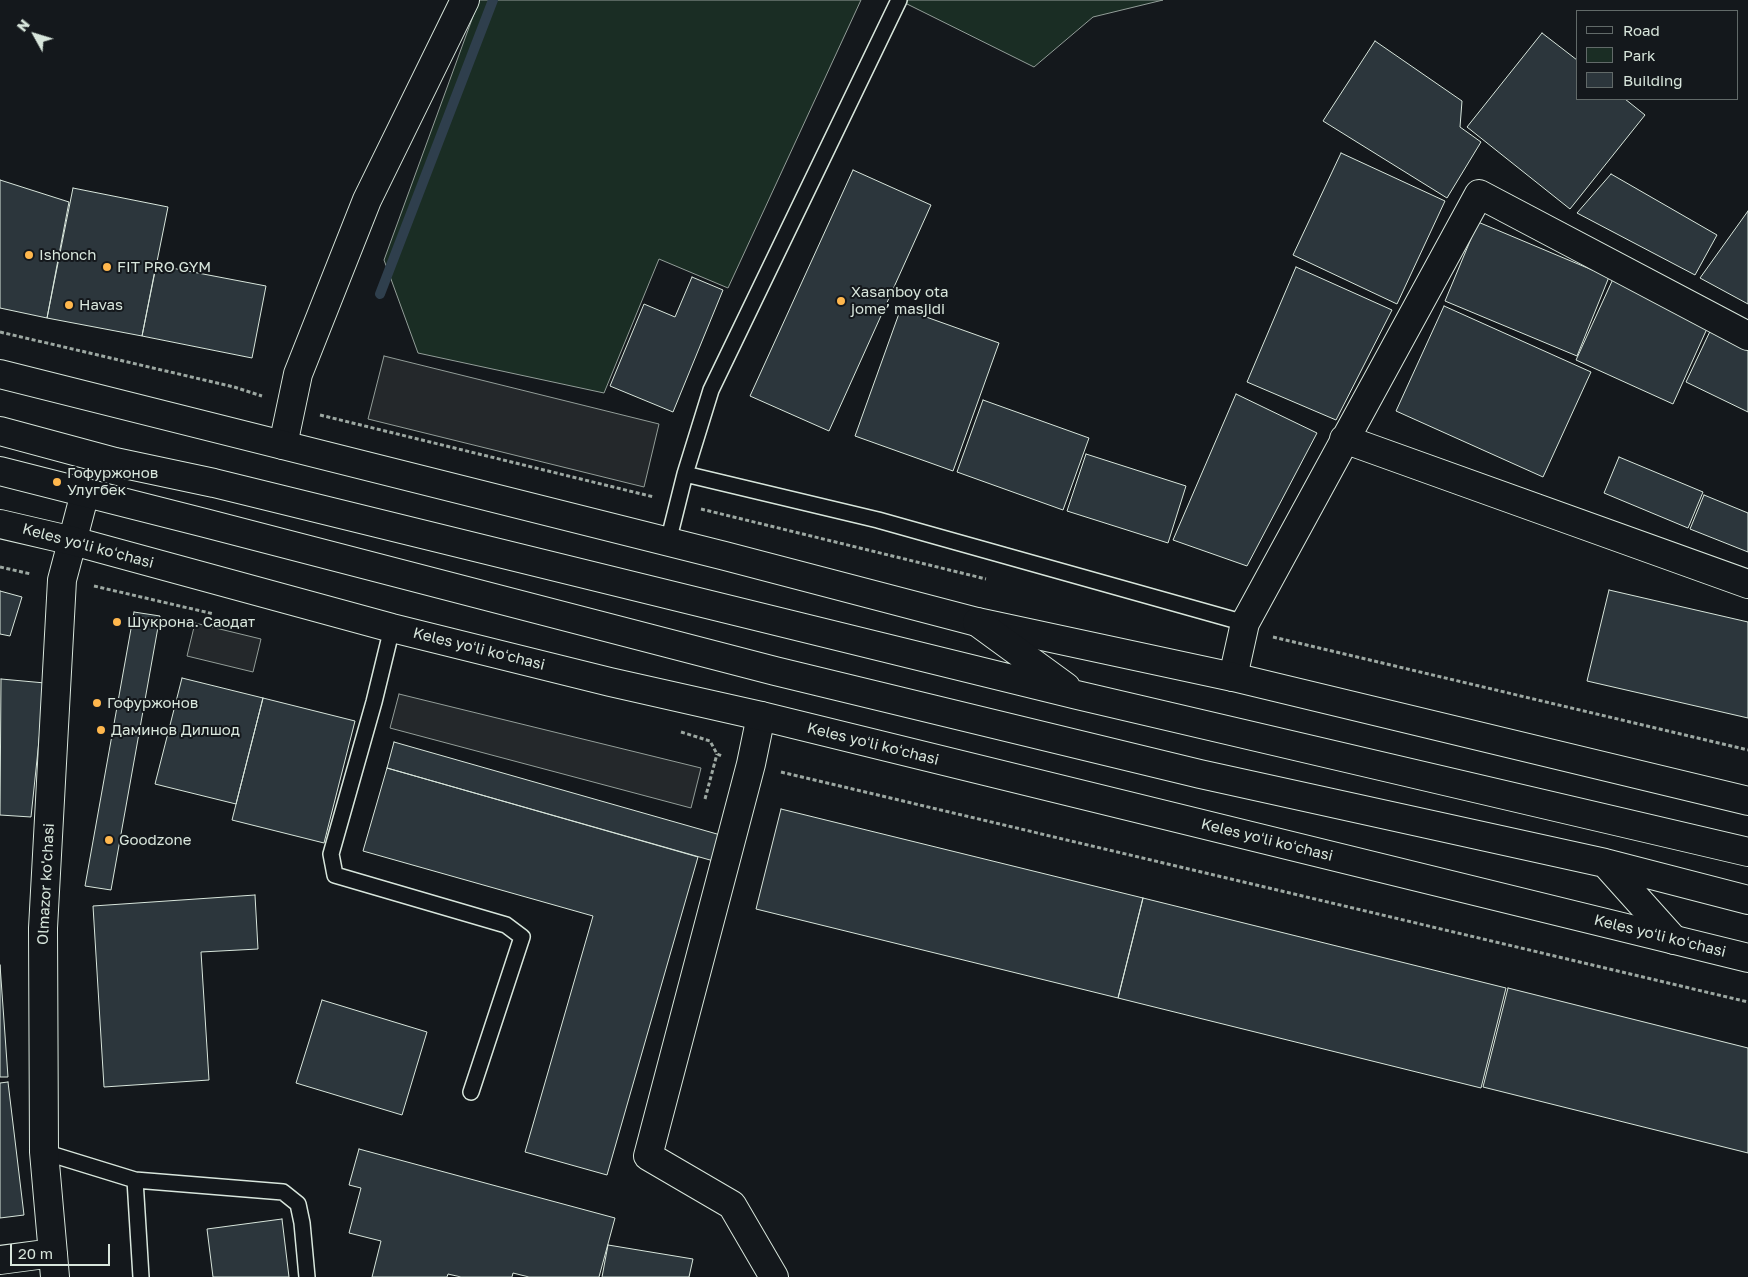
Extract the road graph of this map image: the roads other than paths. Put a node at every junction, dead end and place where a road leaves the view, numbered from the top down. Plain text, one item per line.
1 (465, 0) edge
2 (899, 0) edge
3 (1748, 336) edge
4 (0, 374) edge
5 (0, 431) edge
6 (1344, 439) junction
7 (283, 445) junction
8 (0, 471) edge
9 (684, 474) junction
10 (84, 493) junction
11 (0, 524) edge
12 (73, 541) junction
13 (668, 542) junction
14 (1748, 584) edge
15 (977, 622) junction
16 (1245, 623) junction
17 (392, 628) junction
18 (1233, 677) junction
19 (1077, 696) junction
20 (760, 716) junction
21 (1748, 801) edge
22 (1748, 852) edge
23 (1605, 864) junction
24 (1748, 900) edge
25 (1674, 940) junction
26 (1748, 958) edge
27 (471, 1092) dead end
28 (44, 1152) junction
29 (135, 1180) junction
30 (0, 1260) edge
31 (54, 1265) edge
32 (141, 1277) edge
33 (308, 1277) edge
34 (774, 1277) edge

1 - 7 street
2 - 9 lane
3 - 6 street
4 - 7 street
5 - 19 street
6 - 14 street
6 - 16 street
7 - 13 street
8 - 10 street
9 - 13 lane
9 - 16 lane
10 - 12 street, Olmazor ko'chasi
10 - 23 street
11 - 12 street, Keles yoʻli koʻchasi
12 - 17 street, Keles yoʻli koʻchasi
12 - 28 street, Olmazor ko'chasi
13 - 15 street
15 - 18 street
15 - 19 street
16 - 18 street
17 - 20 street, Keles yoʻli koʻchasi
17 - 27 lane
18 - 21 street
19 - 22 street
20 - 25 street, Keles yoʻli koʻchasi
20 - 34 street
23 - 24 street
23 - 25 street
25 - 26 street, Keles yoʻli koʻchasi
28 - 29 lane
28 - 31 street, Olmazor ko'chasi
29 - 32 lane
29 - 33 lane
30 - 31 street

